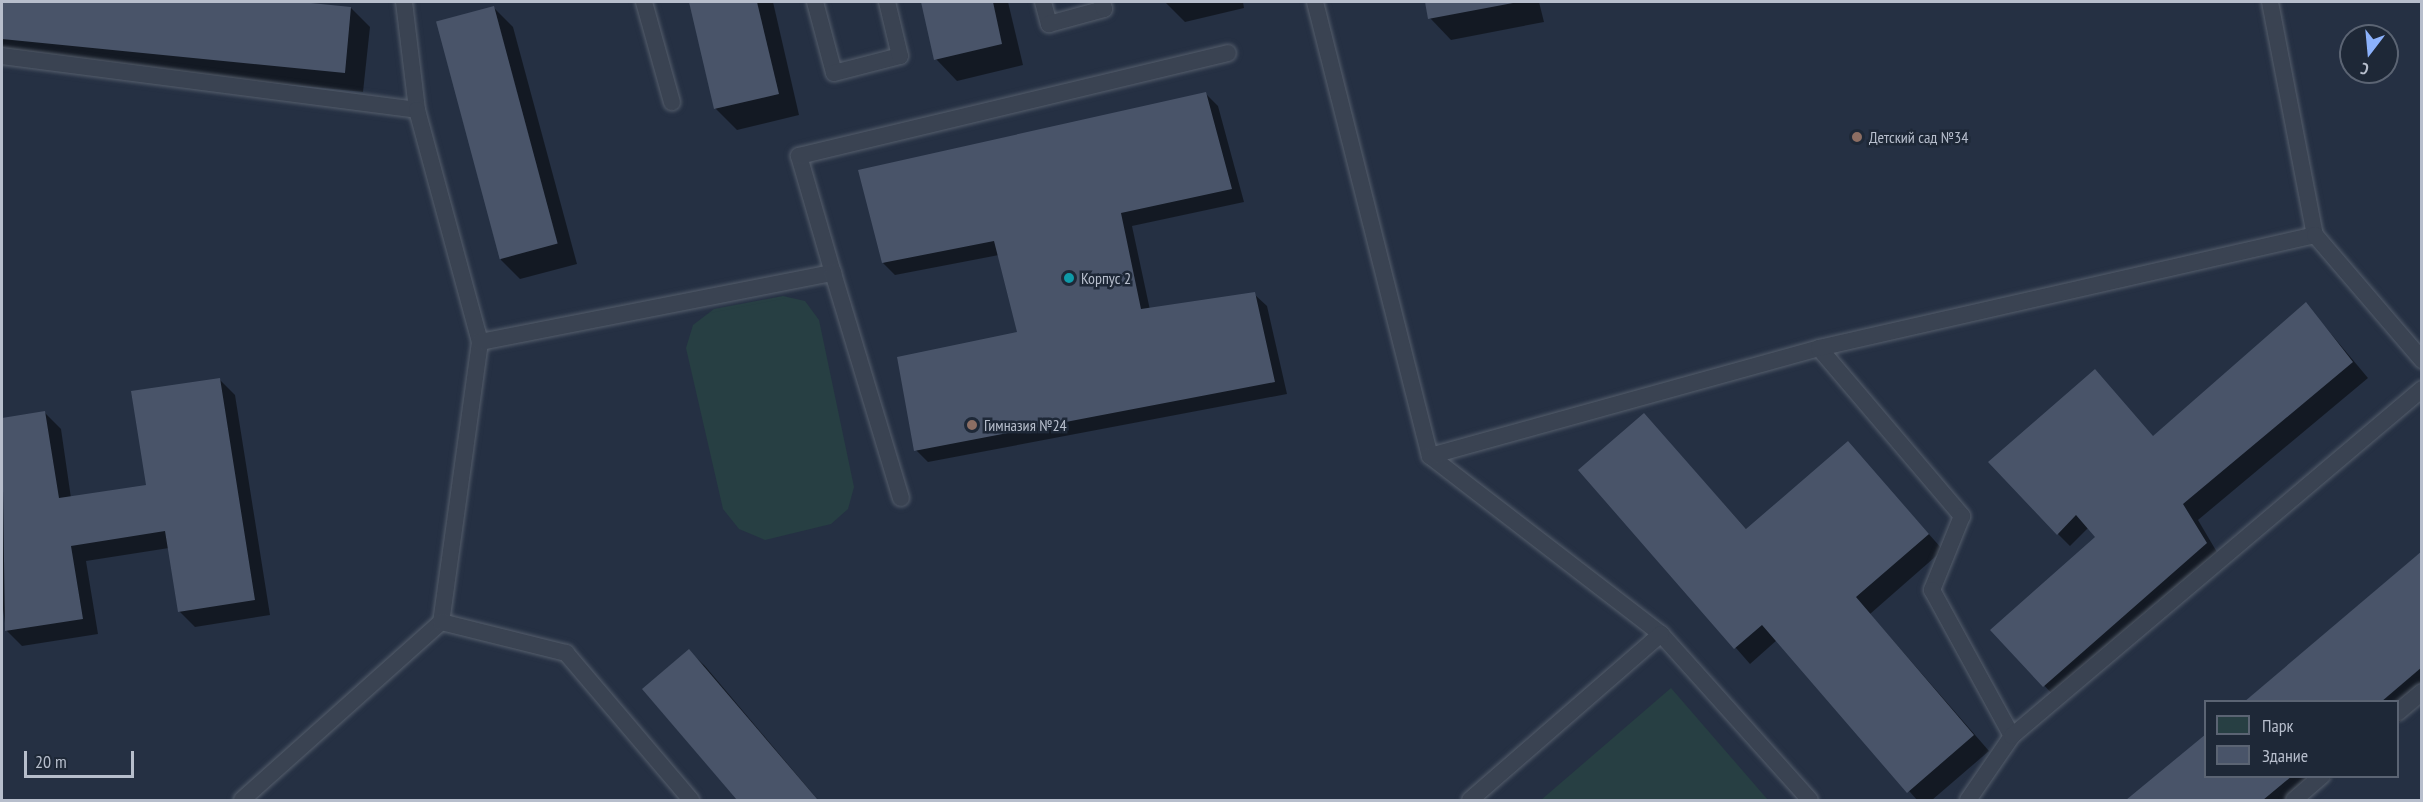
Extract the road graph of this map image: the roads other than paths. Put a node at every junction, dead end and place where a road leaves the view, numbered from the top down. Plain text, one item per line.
1 (404, 2) edge
2 (644, 2) edge
3 (815, 2) edge
4 (887, 2) edge
5 (1043, 2) edge
6 (1102, 2) edge
7 (1315, 2) edge
8 (2270, 2) edge
9 (1228, 52) dead end
10 (2, 56) edge
11 (672, 102) dead end
12 (417, 110) junction
13 (2315, 236) junction
14 (833, 273) junction
15 (480, 342) junction
16 (1819, 348) junction
17 (2421, 360) edge
18 (2421, 389) edge
19 (1430, 456) junction
20 (902, 498) dead end
21 (441, 622) junction
22 (1661, 634) junction
23 (2421, 692) edge
24 (2399, 710) edge
25 (2012, 736) junction
26 (2321, 778) edge
27 (242, 801) edge
28 (691, 801) edge
29 (1470, 801) edge
30 (1810, 801) edge
31 (1968, 801) edge
32 (2294, 801) edge

1 - 12 lane
2 - 11 lane
3 - 4 lane
5 - 6 lane
7 - 19 lane
8 - 13 lane
9 - 14 lane
10 - 12 lane
12 - 15 lane
13 - 16 lane
13 - 17 lane
14 - 15 lane
14 - 20 lane
15 - 21 lane
16 - 19 lane
16 - 25 lane
18 - 25 lane
19 - 22 lane
21 - 27 lane
21 - 28 lane
22 - 29 lane
22 - 30 lane
23 - 24 lane
25 - 31 lane
26 - 32 lane

